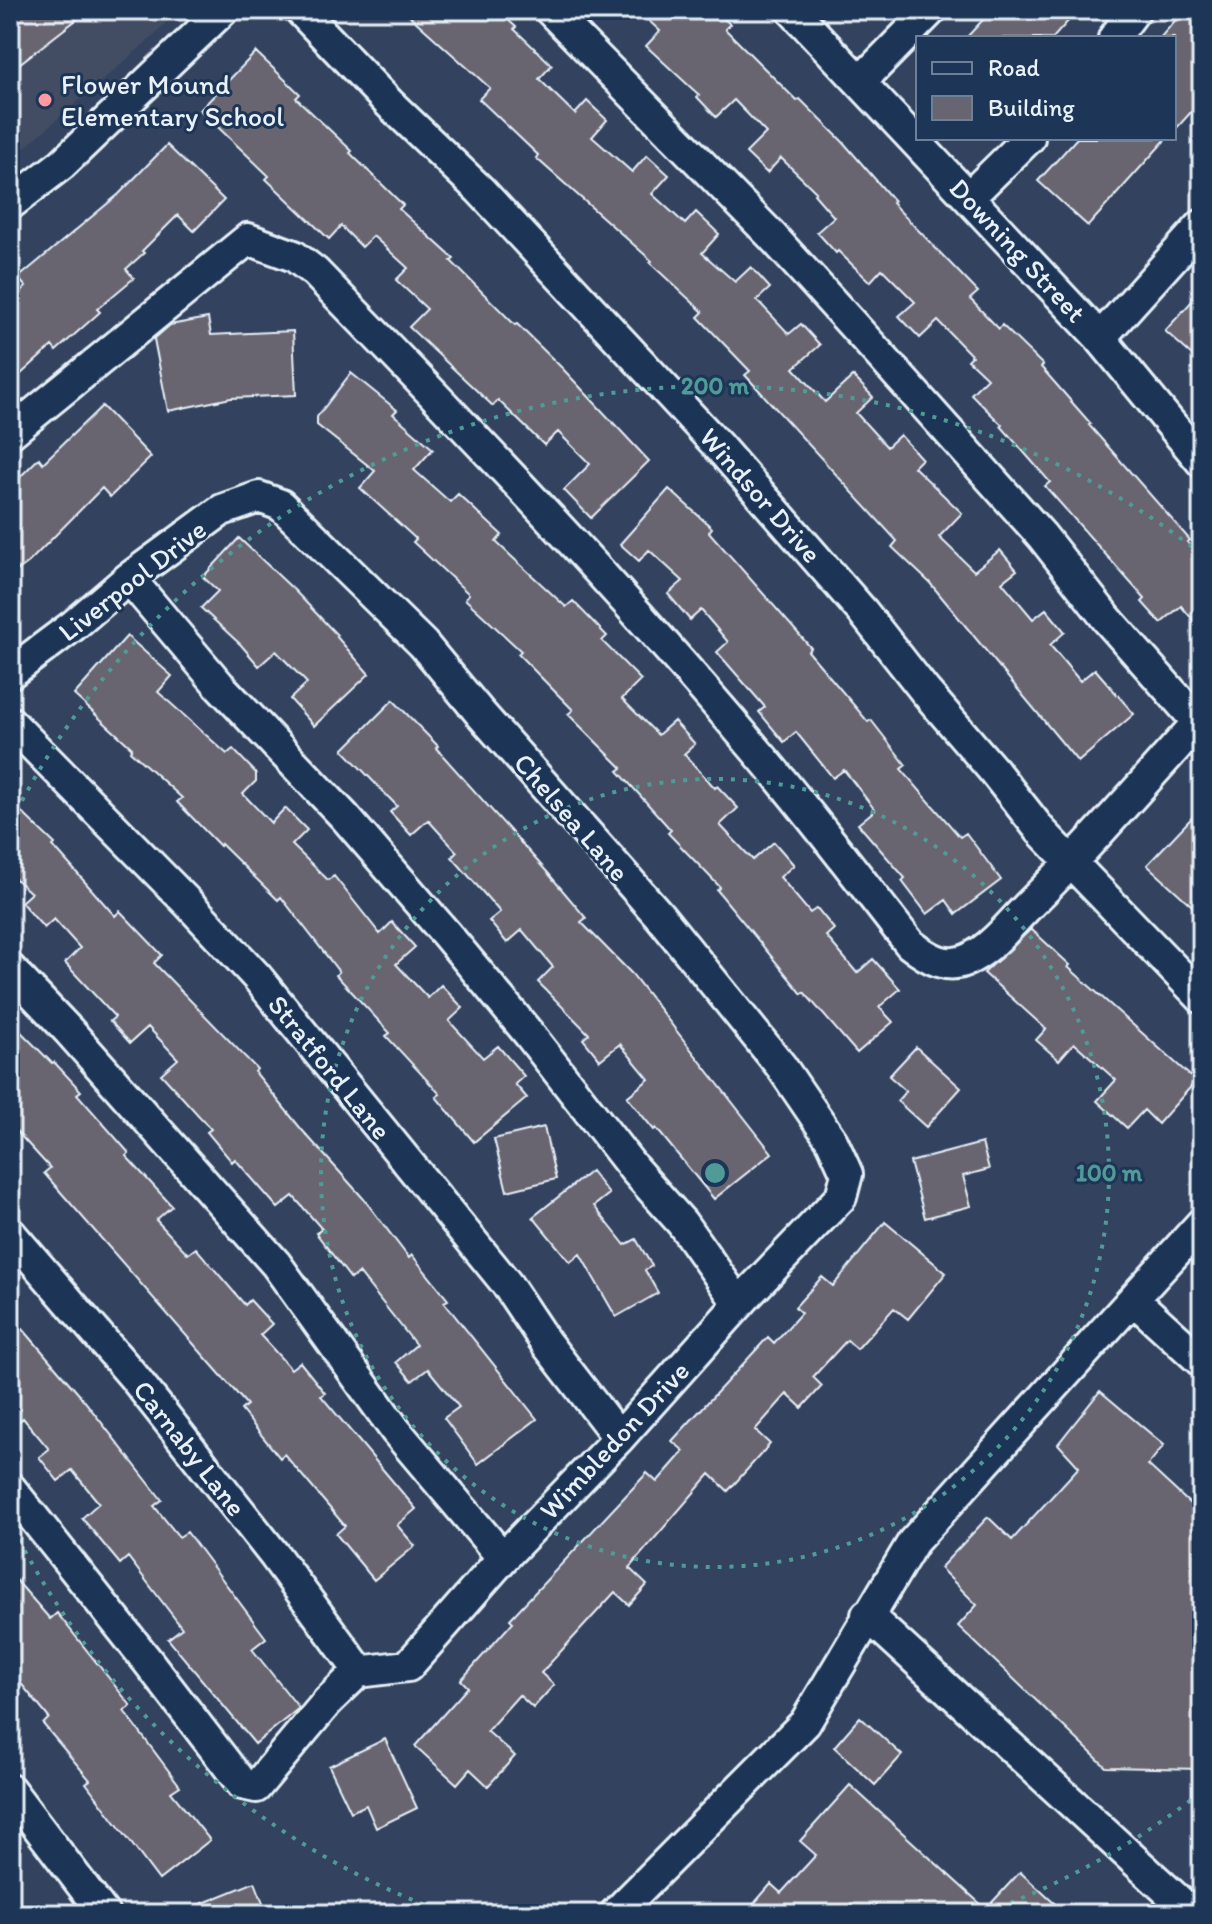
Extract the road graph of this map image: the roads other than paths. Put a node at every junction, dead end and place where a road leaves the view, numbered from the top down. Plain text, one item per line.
1 (223, 10) edge
2 (300, 10) edge
3 (550, 10) edge
4 (792, 10) edge
5 (931, 10) edge
6 (1135, 10) edge
7 (1116, 36) edge
8 (861, 81) junction
9 (1027, 140) edge
10 (969, 197) junction
11 (10, 204) edge
12 (1202, 225) edge
13 (1100, 338) junction
14 (10, 433) edge
15 (1201, 459) edge
16 (259, 497) joint
17 (129, 578) junction
18 (10, 673) edge
19 (1200, 720) edge
20 (10, 722) edge
21 (1071, 864) junction
22 (10, 969) edge
23 (1202, 998) edge
24 (847, 1174) joint
25 (1202, 1223) edge
26 (10, 1233) edge
27 (1134, 1300) junction
28 (739, 1304) junction
29 (1202, 1362) edge
30 (619, 1438) junction
31 (10, 1488) edge
32 (503, 1558) junction
33 (867, 1615) junction
34 (358, 1672) junction
35 (10, 1790) edge
36 (104, 1914) edge
37 (615, 1914) edge
38 (1193, 1914) edge

1 - 11 street
2 - 21 street, Windsor Drive
3 - 19 street
4 - 8 street, Downing Street
5 - 8 street
6 - 7 street
8 - 10 street, Downing Street
9 - 10 street
10 - 13 street, Downing Street
12 - 13 street
13 - 15 street, Downing Street
14 - 21 street
16 - 17 street, Liverpool Drive
16 - 24 street, Chelsea Lane
17 - 18 street, Liverpool Drive
17 - 28 street
19 - 21 street
20 - 30 street, Stratford Lane
21 - 23 street, Windsor Drive
22 - 32 street
24 - 28 street, Wimbledon Drive
25 - 27 street
26 - 34 street, Carnaby Lane
27 - 29 street
27 - 33 street
28 - 30 street, Wimbledon Drive
30 - 32 street, Wimbledon Drive
31 - 34 street
32 - 34 street, Wimbledon Drive
33 - 37 street
33 - 38 street
35 - 36 street

